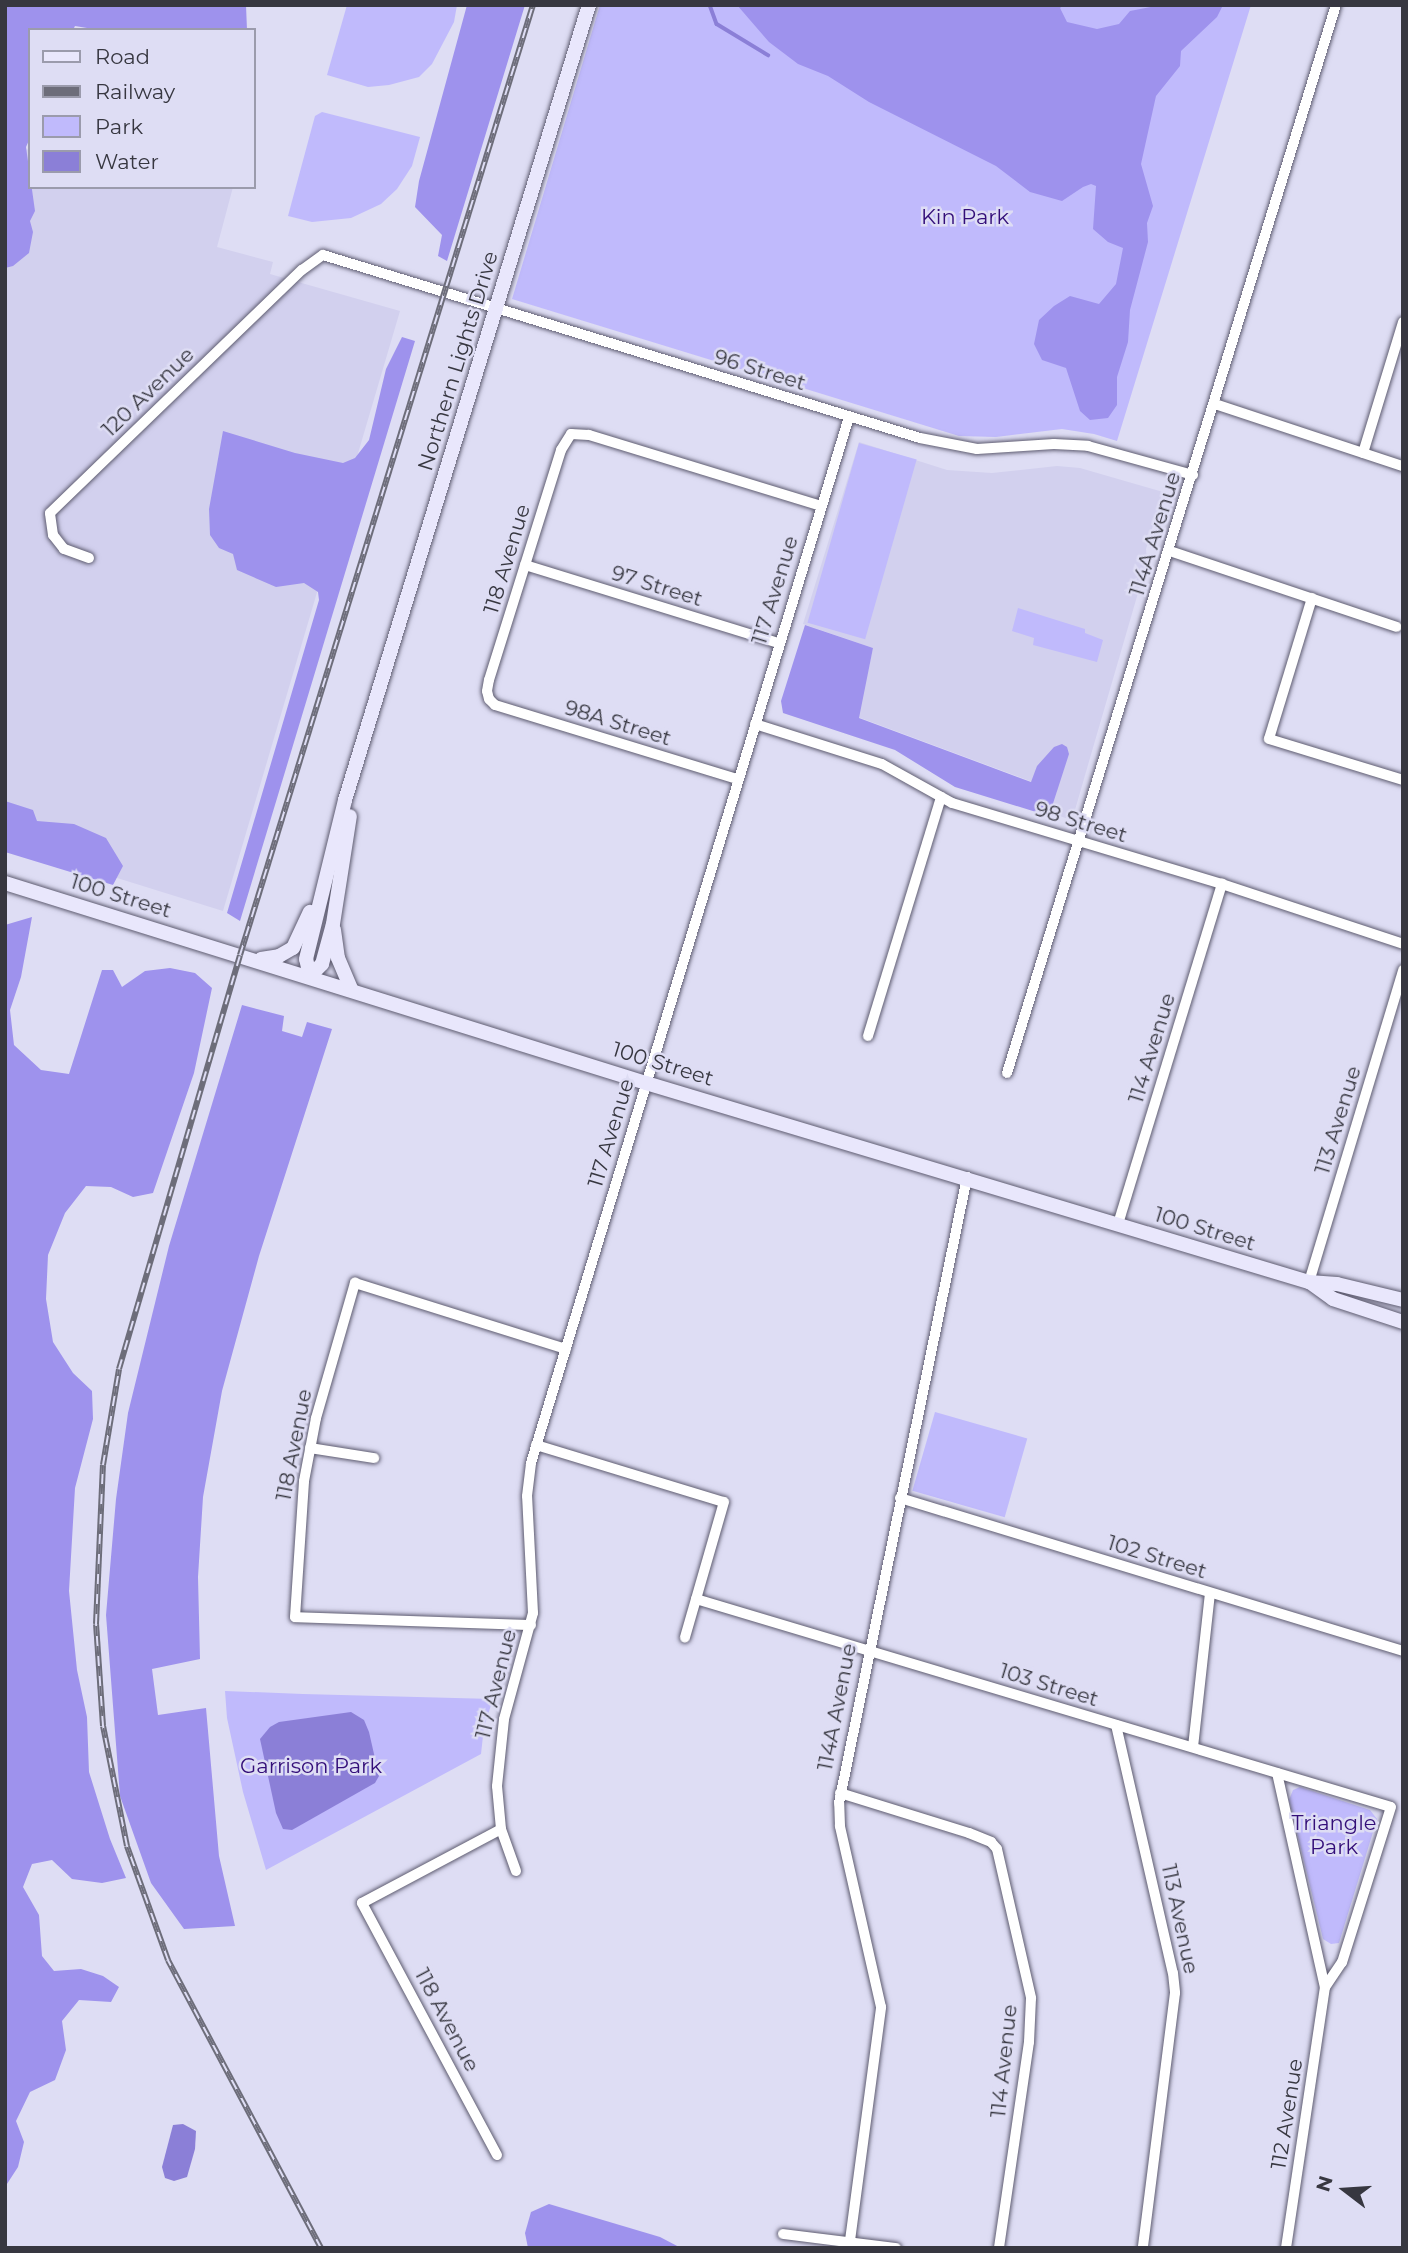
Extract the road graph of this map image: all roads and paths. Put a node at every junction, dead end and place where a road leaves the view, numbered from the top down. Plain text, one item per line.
1 (589, 5) edge
2 (1336, 5) edge
3 (323, 255) joint
4 (496, 308) junction
5 (1403, 322) edge
6 (1215, 404) junction
7 (849, 417) junction
8 (1363, 453) junction
9 (1403, 466) edge
10 (1193, 475) junction
11 (821, 506) junction
12 (1170, 551) junction
13 (89, 558) dead end
14 (525, 565) junction
15 (1312, 598) junction
16 (1397, 627) dead end
17 (779, 643) junction
18 (489, 699) joint
19 (755, 724) junction
20 (367, 729) junction
21 (737, 779) junction
22 (1403, 780) edge
23 (941, 797) junction
24 (1079, 841) junction
25 (333, 850) junction
26 (5, 883) edge
27 (1222, 884) junction
28 (333, 924) junction
29 (1403, 944) edge
30 (256, 960) junction
31 (1403, 970) edge
32 (310, 976) junction
33 (351, 989) junction
34 (868, 1036) dead end
35 (1007, 1073) dead end
36 (646, 1083) junction
37 (968, 1177) junction
38 (1118, 1224) junction
39 (1309, 1282) junction
40 (1403, 1300) edge
41 (1403, 1322) edge
42 (566, 1349) junction
43 (536, 1445) junction
44 (310, 1448) junction
45 (374, 1458) dead end
46 (900, 1497) junction
47 (1210, 1593) junction
48 (696, 1599) junction
49 (531, 1625) junction
50 (685, 1637) dead end
51 (869, 1649) junction
52 (1403, 1651) edge
53 (1116, 1725) junction
54 (1194, 1747) junction
55 (1277, 1773) junction
56 (840, 1794) junction
57 (1391, 1807) joint
58 (501, 1829) junction
59 (516, 1871) dead end
60 (1325, 1987) junction
61 (497, 2155) dead end
62 (783, 2234) dead end
63 (850, 2245) edge
64 (896, 2248) edge
65 (999, 2248) edge
66 (1143, 2248) edge
67 (1286, 2248) edge

1 - 4 main road, Northern Lights Drive
2 - 6 street, 114A Avenue
3 - 4 street, 96 Street
3 - 13 street, 120 Avenue
4 - 7 street, 96 Street
4 - 20 main road, Northern Lights Drive
5 - 8 street
6 - 8 street
6 - 10 street, 114A Avenue
7 - 10 street, 96 Street
7 - 11 street, 117 Avenue
8 - 9 street
10 - 12 street, 114A Avenue
11 - 14 street, 118 Avenue
11 - 17 street, 117 Avenue
12 - 15 street
12 - 24 street, 114A Avenue
14 - 17 street, 97 Street
14 - 18 street, 118 Avenue
15 - 16 street
15 - 22 street
17 - 19 street, 117 Avenue
18 - 21 street, 98A Street
19 - 21 street, 117 Avenue
19 - 23 street, 98 Street
20 - 25 main road, Northern Lights Drive
20 - 28 main road, Northern Lights Drive
21 - 36 street, 117 Avenue
23 - 24 street, 98 Street
23 - 34 street
24 - 27 street, 98 Street
24 - 35 street, 114A Avenue
25 - 30 main road
25 - 32 main road, Northern Lights Drive
26 - 30 main road, 100 Street
27 - 29 street, 98 Street
27 - 38 street, 114 Avenue
28 - 32 main road, Northern Lights Drive
28 - 33 main road
30 - 32 main road, 100 Street
31 - 39 street, 113 Avenue
32 - 33 main road, 100 Street
33 - 36 main road, 100 Street
36 - 37 main road, 100 Street
36 - 42 street, 117 Avenue
37 - 38 main road, 100 Street
37 - 46 street, 114A Avenue
38 - 39 main road, 100 Street
39 - 40 main road, 100 Street
39 - 41 main road, 100 Street
42 - 43 street, 117 Avenue
42 - 44 street, 118 Avenue
43 - 48 street
43 - 49 street, 117 Avenue
44 - 45 street
44 - 49 street, 118 Avenue
46 - 47 street, 102 Street
46 - 51 street, 114A Avenue
47 - 52 street, 102 Street
47 - 54 street
48 - 50 street
48 - 51 street, 103 Street
49 - 58 street, 117 Avenue
51 - 53 street, 103 Street
51 - 56 street, 114A Avenue
53 - 54 street, 103 Street
53 - 66 street, 113 Avenue
54 - 55 street, 103 Street
55 - 57 street, 103 Street
55 - 60 street, 112 Avenue
56 - 63 street, 114A Avenue
56 - 65 street, 114 Avenue
57 - 60 street, 112 Avenue
58 - 59 street, 117 Avenue
58 - 61 street, 118 Avenue
60 - 67 street, 112 Avenue
62 - 63 street
63 - 64 street

